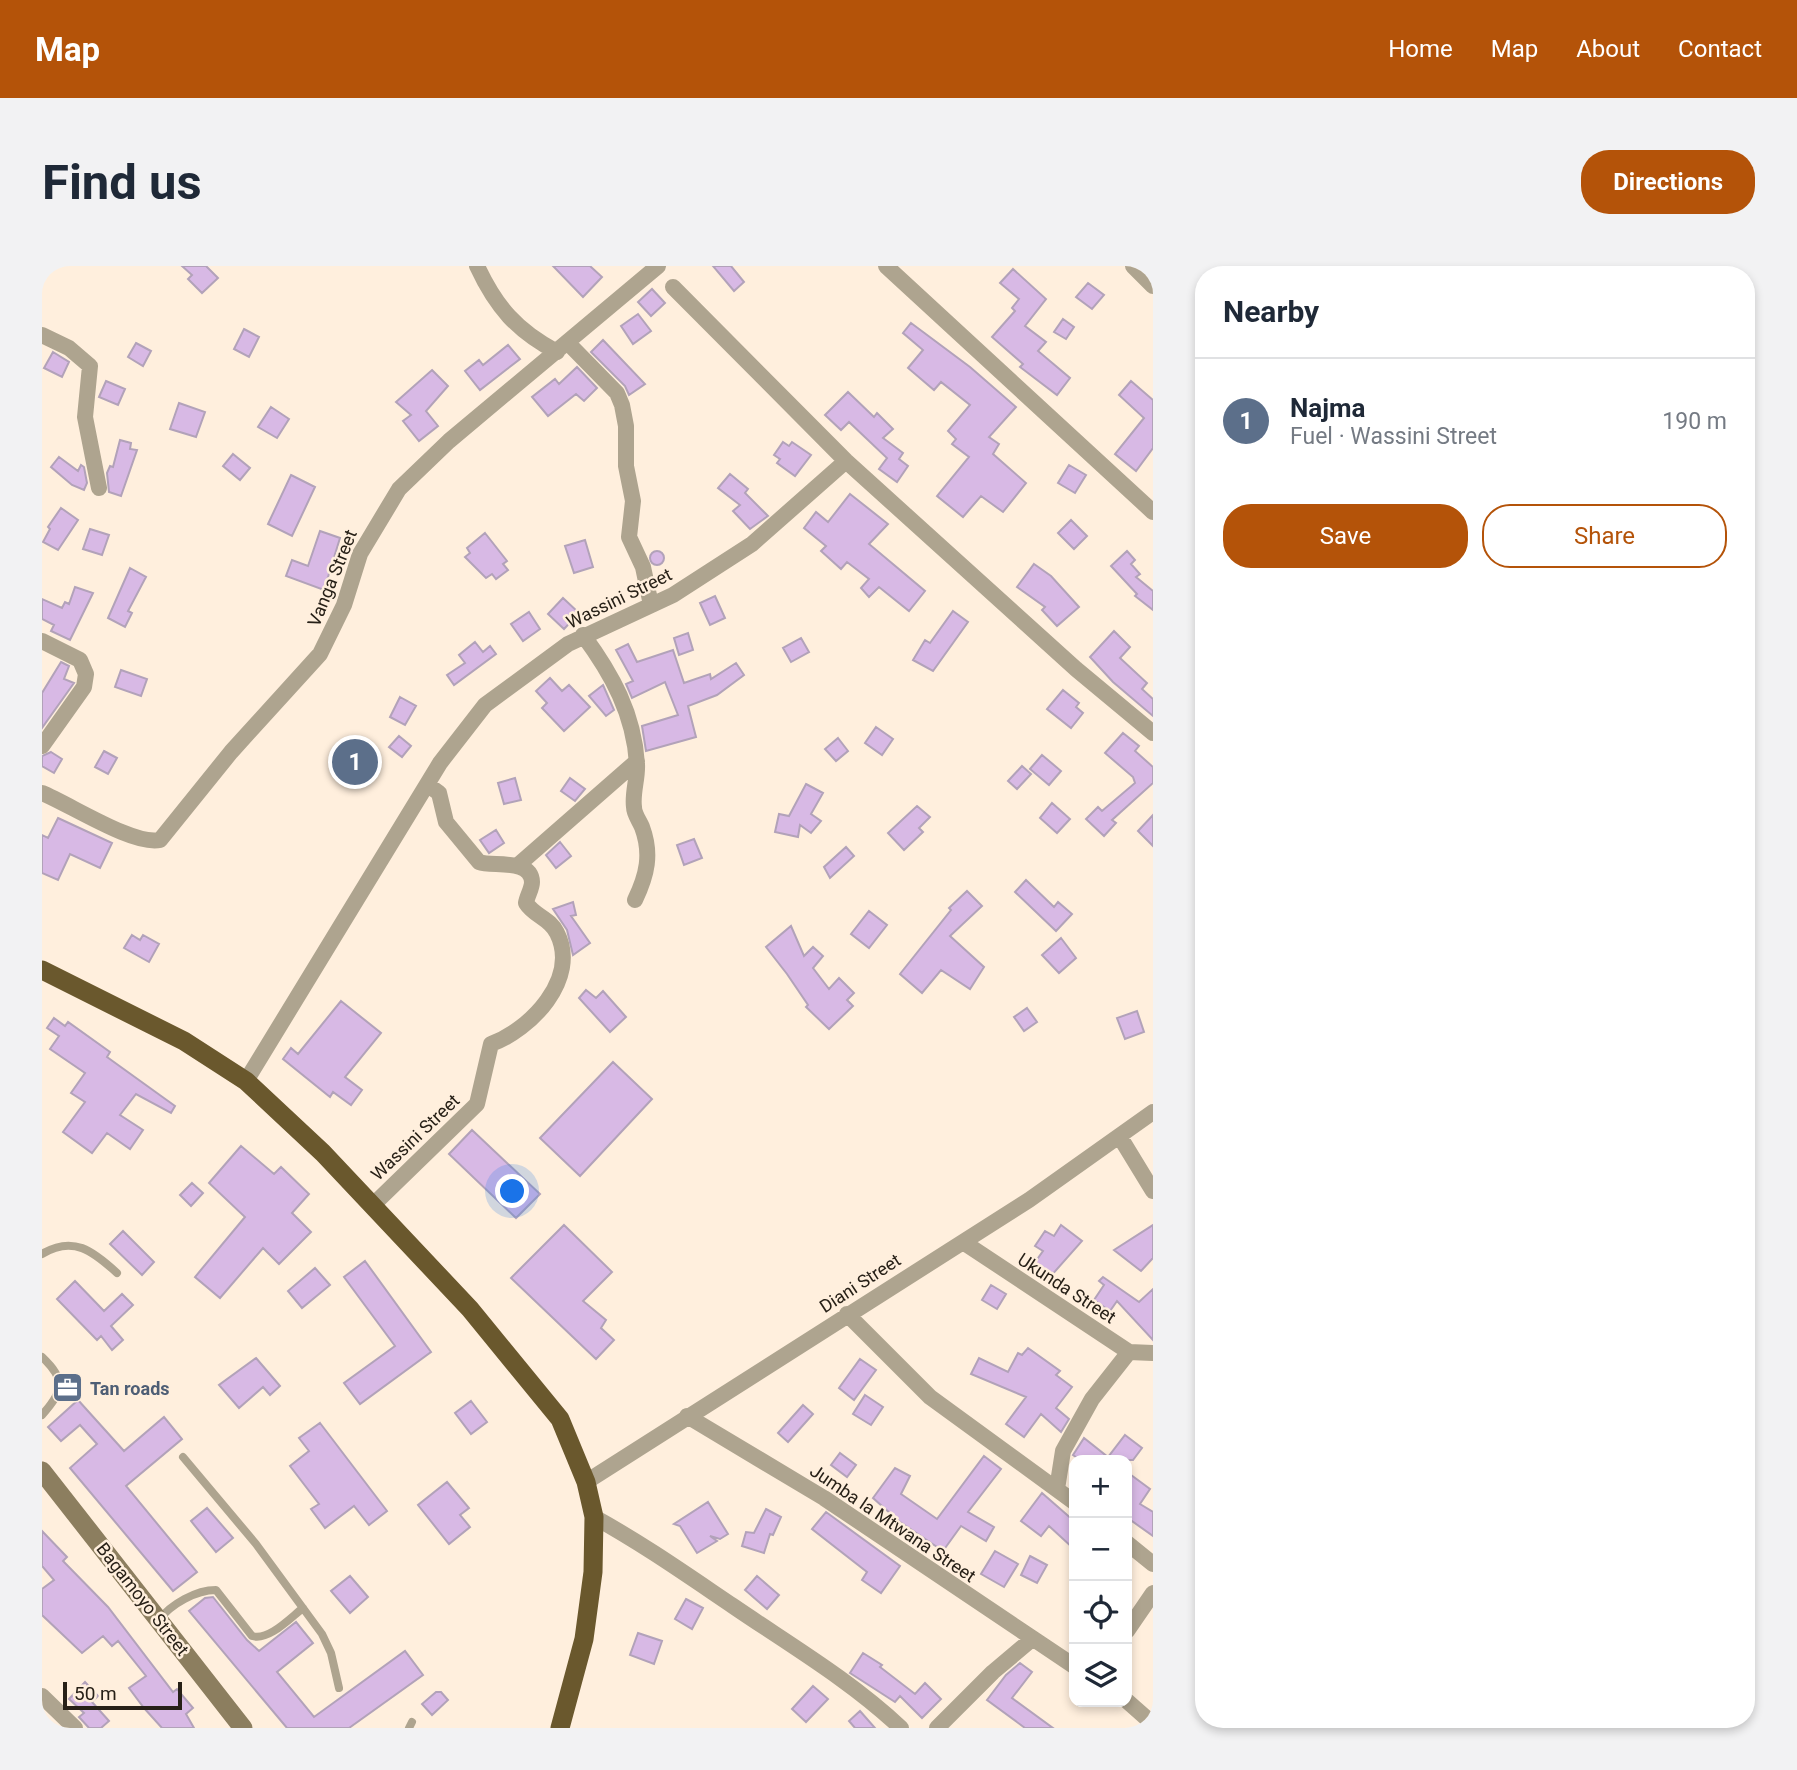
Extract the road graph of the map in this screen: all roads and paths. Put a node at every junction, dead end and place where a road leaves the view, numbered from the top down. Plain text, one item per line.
1 (477, 266) edge
2 (658, 266) edge
3 (886, 266) edge
4 (1133, 266) edge
5 (1153, 286) edge
6 (673, 287) dead end
7 (42, 335) edge
8 (562, 347) junction
9 (846, 461) junction
10 (99, 488) dead end
11 (1153, 512) edge
12 (651, 605) junction
13 (583, 635) junction
14 (42, 641) edge
15 (1153, 733) edge
16 (42, 746) edge
17 (637, 761) junction
18 (428, 785) junction
19 (42, 793) edge
20 (517, 866) junction
21 (635, 900) dead end
22 (42, 970) edge
23 (246, 1081) junction
24 (1153, 1112) edge
25 (1121, 1137) junction
26 (1153, 1191) edge
27 (373, 1205) junction
28 (963, 1242) junction
29 (42, 1254) edge
30 (117, 1273) dead end
31 (847, 1314) junction
32 (1129, 1352) junction
33 (1153, 1353) edge
34 (42, 1357) edge
35 (42, 1415) edge
36 (687, 1416) junction
37 (183, 1457) dead end
38 (43, 1474) edge
39 (586, 1482) junction
40 (1057, 1489) junction
41 (1069, 1498) edge
42 (594, 1517) junction
43 (1132, 1547) edge
44 (1153, 1563) edge
45 (1153, 1593) edge
46 (303, 1608) junction
47 (159, 1620) junction
48 (1132, 1623) edge
49 (1031, 1640) junction
50 (1069, 1664) edge
51 (339, 1688) dead end
52 (42, 1696) edge
53 (1132, 1705) edge
54 (1153, 1724) edge
55 (561, 1727) edge
56 (75, 1728) edge
57 (243, 1728) edge
58 (901, 1728) edge
59 (937, 1728) edge

1 - 8 street
2 - 8 street, Vanga Street
3 - 11 street
4 - 5 street
6 - 9 street
7 - 10 street
8 - 12 street
8 - 19 street, Vanga Street
9 - 12 street, Wassini Street
9 - 15 street
12 - 13 street, Wassini Street
13 - 17 street
13 - 18 street, Wassini Street
14 - 16 street
17 - 20 street
17 - 21 street
18 - 20 street
18 - 23 street, Wassini Street
20 - 27 street, Wassini Street
22 - 23 highway
23 - 27 highway
24 - 25 street, Diani Street
25 - 26 street
25 - 28 street, Diani Street
27 - 39 highway
28 - 31 street, Diani Street
28 - 32 street, Ukunda Street
29 - 30 lane
31 - 36 street, Diani Street
31 - 40 street
32 - 33 street
32 - 40 street
34 - 35 lane
36 - 39 street, Diani Street
36 - 49 street, Jumba la Mtwana Street
37 - 46 lane
38 - 47 main road, Bagamoyo Street
39 - 42 highway
40 - 41 street
42 - 55 highway
42 - 58 street
43 - 44 street
45 - 48 street
46 - 47 lane
46 - 51 lane
47 - 57 main road, Bagamoyo Street
49 - 50 street, Jumba la Mtwana Street
49 - 59 street
52 - 56 street
53 - 54 street

